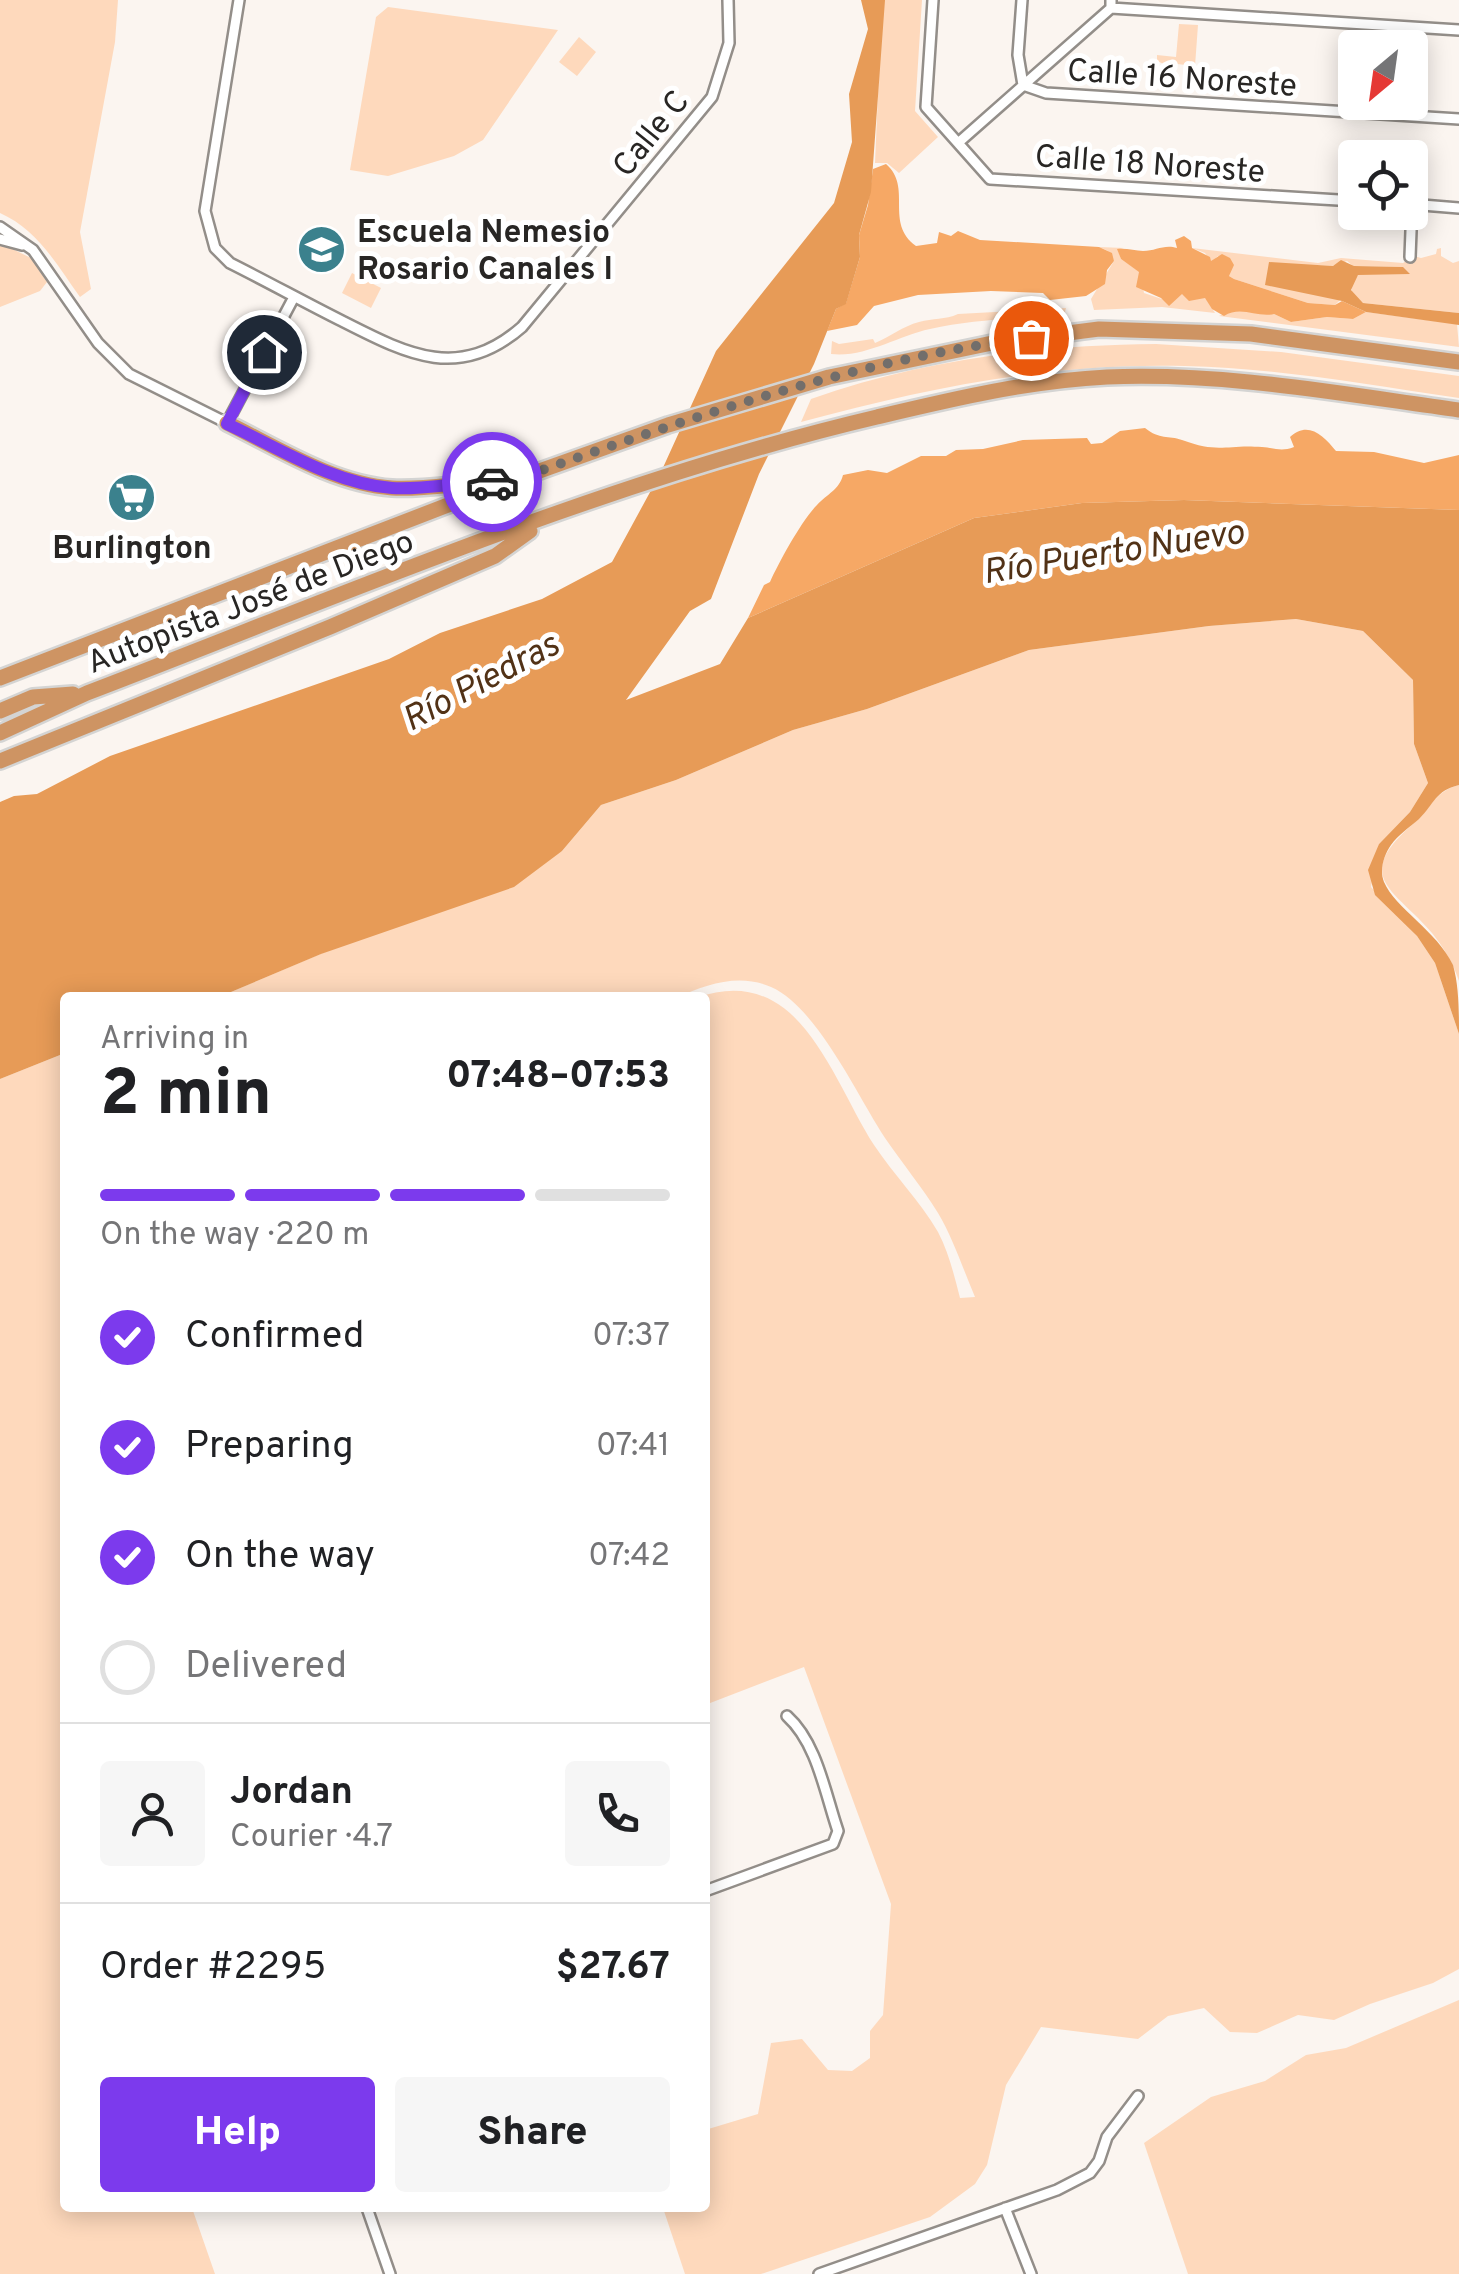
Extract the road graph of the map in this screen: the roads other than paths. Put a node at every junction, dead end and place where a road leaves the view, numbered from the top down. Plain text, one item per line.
1 (240, 0) edge
2 (728, 0) edge
3 (932, 0) edge
4 (1022, 0) edge
5 (1111, 4) edge
6 (1459, 30) edge
7 (1023, 85) junction
8 (1459, 119) edge
9 (958, 143) junction
10 (1338, 200) edge
11 (1428, 205) edge
12 (1459, 208) edge
13 (0, 228) edge
14 (1411, 230) edge
15 (0, 239) edge
16 (33, 250) junction
17 (1410, 258) dead end
18 (294, 297) junction
19 (1459, 362) edge
20 (1459, 410) edge
21 (227, 424) junction
22 (508, 482) junction
23 (550, 516) junction
24 (0, 678) edge
25 (86, 693) junction
26 (0, 711) edge
27 (0, 733) edge
28 (0, 761) edge
29 (787, 1716) dead end
30 (710, 1889) edge
31 (1138, 2096) dead end
32 (1004, 2208) junction
33 (369, 2212) edge
34 (390, 2274) edge
35 (818, 2274) edge
36 (1031, 2274) edge

1 - 18 street, Calle C
2 - 18 street, Calle C
3 - 9 street, Calle 18 Noreste
4 - 7 street
5 - 6 street
5 - 7 street
7 - 8 street, Calle 16 Noreste
7 - 9 street
9 - 10 street, Calle 18 Noreste
11 - 12 street
13 - 16 street
14 - 17 street
15 - 16 street
16 - 21 street
18 - 21 street
19 - 22 highway, Autopista José de Diego
20 - 23 highway, Autopista José de Diego
21 - 22 highway
22 - 24 highway, Autopista José de Diego
23 - 25 highway, Autopista José de Diego
23 - 28 highway
25 - 26 highway
25 - 27 highway, Autopista José de Diego
29 - 30 street
31 - 32 street
32 - 35 street
32 - 36 street
33 - 34 street

